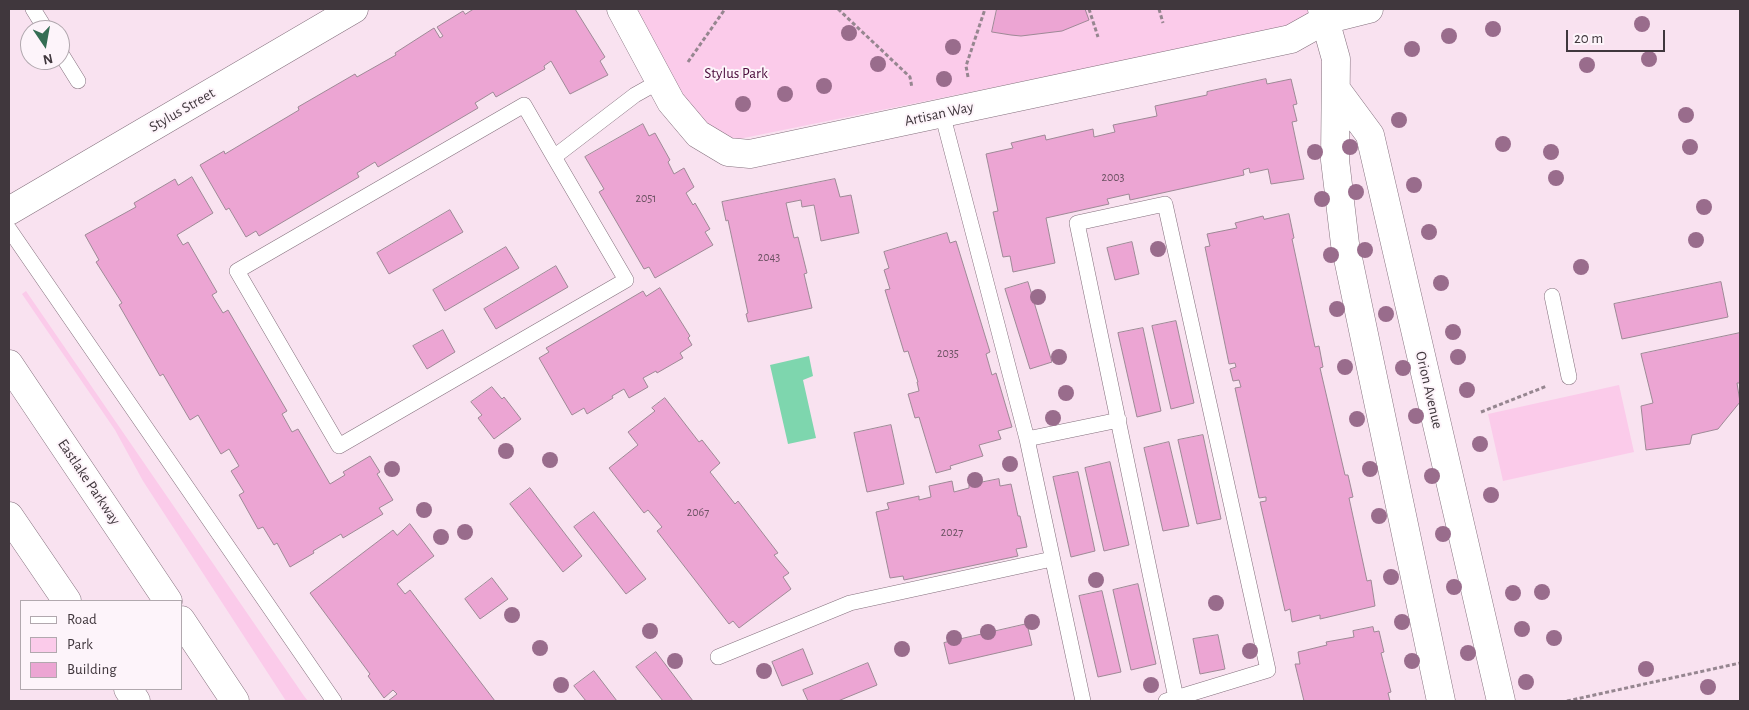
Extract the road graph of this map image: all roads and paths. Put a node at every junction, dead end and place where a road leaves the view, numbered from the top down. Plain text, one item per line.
1 (33, 9) edge
2 (354, 9) edge
3 (621, 9) edge
4 (725, 9) edge
5 (838, 9) edge
6 (985, 9) edge
7 (1089, 9) edge
8 (1159, 9) edge
9 (1369, 9) edge
10 (1324, 14) edge
11 (40, 20) edge
12 (1162, 23) dead end
13 (1098, 37) dead end
14 (688, 62) dead end
15 (70, 68) edge
16 (78, 81) dead end
17 (660, 81) junction
18 (1336, 89) junction
19 (975, 106) junction
20 (931, 115) junction
21 (554, 157) junction
22 (9, 211) edge
23 (9, 230) edge
24 (1552, 296) dead end
25 (9, 364) edge
26 (1569, 377) joint
27 (1481, 412) dead end
28 (1119, 420) junction
29 (1027, 439) junction
30 (9, 516) edge
31 (1052, 559) junction
32 (67, 600) edge
33 (167, 600) edge
34 (182, 621) edge
35 (718, 657) dead end
36 (1740, 663) edge
37 (129, 690) edge
38 (1171, 700) edge
39 (136, 701) edge
40 (236, 701) edge
41 (334, 701) edge
42 (1083, 701) edge
43 (1441, 701) edge
44 (1501, 701) edge
45 (1567, 701) edge

1 - 11 lane
2 - 22 street, Stylus Street
3 - 17 street, Artisan Way
4 - 14 path
5 - 20 path
6 - 19 path
7 - 13 path
8 - 12 path
9 - 10 street, Artisan Way
10 - 18 street
10 - 19 street, Artisan Way
15 - 16 lane
17 - 20 street, Artisan Way
17 - 21 lane
18 - 43 street
18 - 44 street, Orion Avenue
19 - 20 street, Artisan Way
20 - 29 lane
21 - 21 lane
23 - 41 lane
24 - 26 lane
25 - 33 street, Eastlake Parkway
26 - 27 path
28 - 29 lane
28 - 38 lane
28 - 38 lane
29 - 31 lane
30 - 32 street
31 - 35 lane
31 - 42 lane
34 - 40 street
36 - 45 path
37 - 39 street

